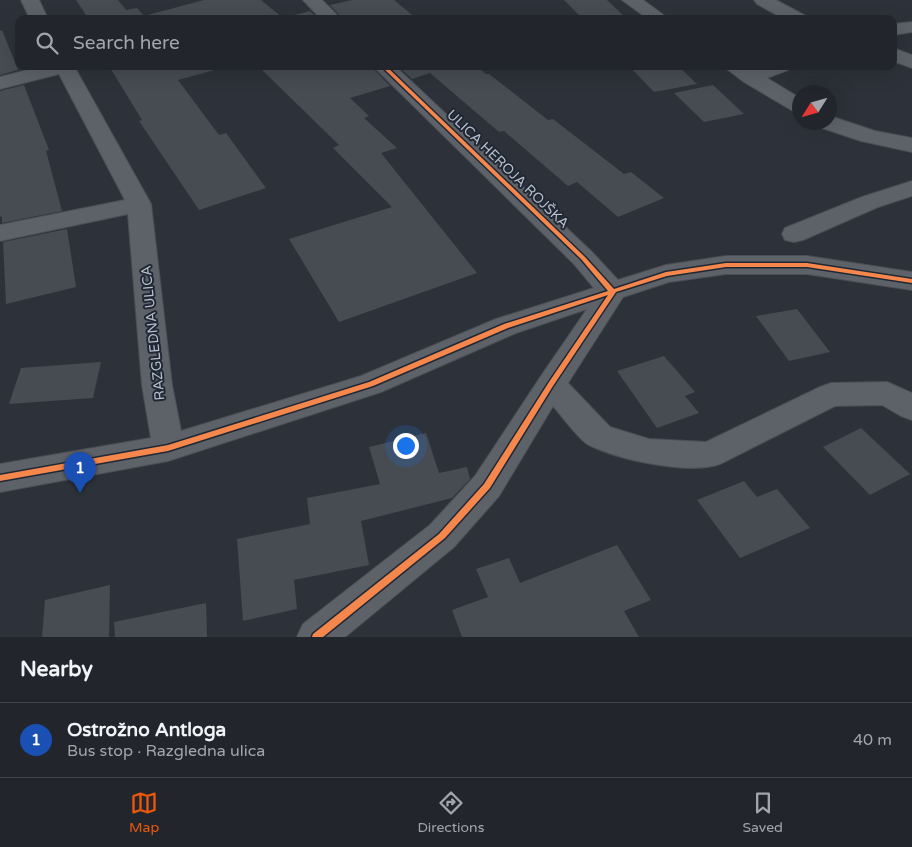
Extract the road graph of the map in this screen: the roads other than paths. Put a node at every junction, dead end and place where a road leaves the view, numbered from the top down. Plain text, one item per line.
1 (30, 0) edge
2 (312, 0) edge
3 (631, 0) edge
4 (763, 0) edge
5 (37, 15) edge
6 (328, 15) edge
7 (654, 15) edge
8 (791, 15) edge
9 (912, 26) edge
10 (897, 29) edge
11 (897, 56) edge
12 (912, 62) edge
13 (52, 70) edge
14 (66, 70) edge
15 (386, 70) edge
16 (739, 70) edge
17 (771, 70) edge
18 (751, 78) junction
19 (0, 83) edge
20 (792, 102) edge
21 (837, 126) edge
22 (912, 145) edge
23 (912, 188) edge
24 (139, 204) junction
25 (0, 233) edge
26 (794, 234) dead end
27 (912, 281) edge
28 (613, 292) junction
29 (551, 384) junction
30 (912, 408) edge
31 (168, 448) junction
32 (0, 478) edge
33 (316, 637) edge

1 - 5 street
2 - 6 street
3 - 7 street
4 - 8 street
9 - 10 street
11 - 12 street
13 - 19 street
14 - 24 street, RAZGLEDNA ULICA
15 - 28 street, ULICA HEROJA ROJŠKA
16 - 18 street
17 - 18 street
18 - 20 street
21 - 22 street
23 - 26 street
24 - 25 street
24 - 31 street, RAZGLEDNA ULICA
27 - 28 street
28 - 29 street
28 - 31 street
29 - 30 street
29 - 33 street
31 - 32 street

